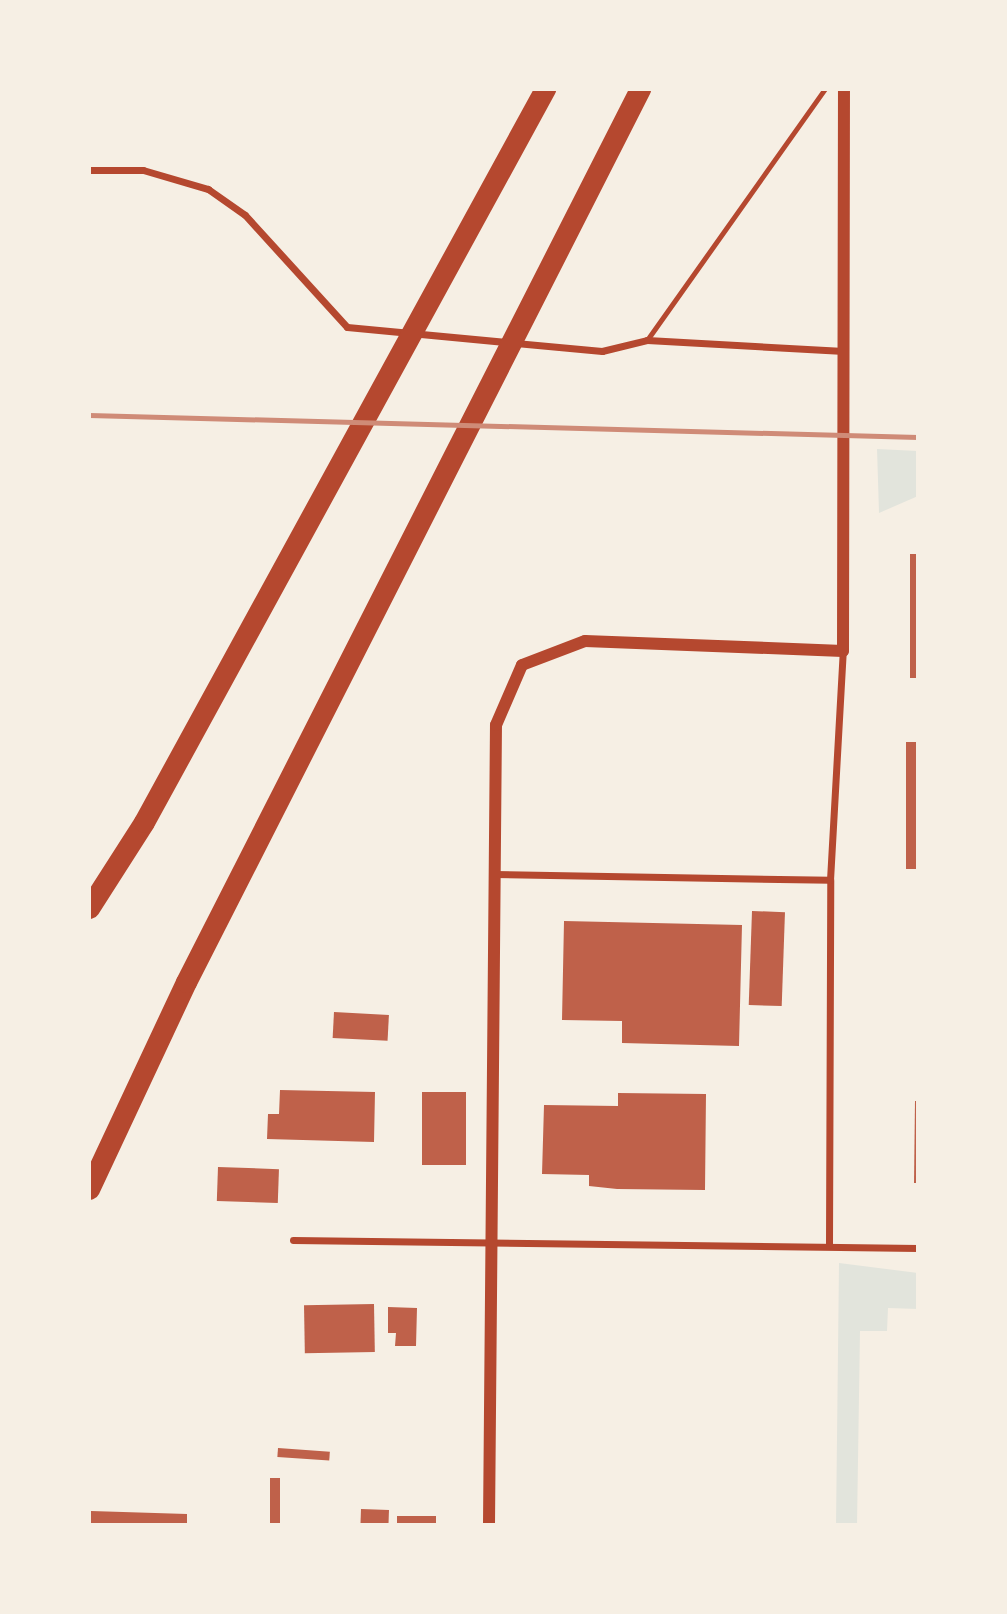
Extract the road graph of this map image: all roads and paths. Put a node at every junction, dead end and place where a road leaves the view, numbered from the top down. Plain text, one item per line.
1 (545, 89) edge
2 (640, 89) edge
3 (825, 89) edge
4 (844, 89) edge
5 (89, 170) edge
6 (647, 340) junction
7 (844, 351) junction
8 (843, 651) junction
9 (491, 874) junction
10 (830, 880) junction
11 (89, 908) edge
12 (89, 1189) edge
13 (293, 1240) dead end
14 (491, 1244) junction
15 (829, 1245) junction
16 (918, 1248) edge
17 (489, 1525) edge

1 - 11 highway
2 - 12 highway
3 - 6 lane
4 - 7 street
5 - 6 street
6 - 7 street
7 - 8 street
8 - 9 street
8 - 10 street
9 - 10 street
9 - 14 street
10 - 15 street
13 - 14 street
14 - 15 street
14 - 17 street
15 - 16 street

